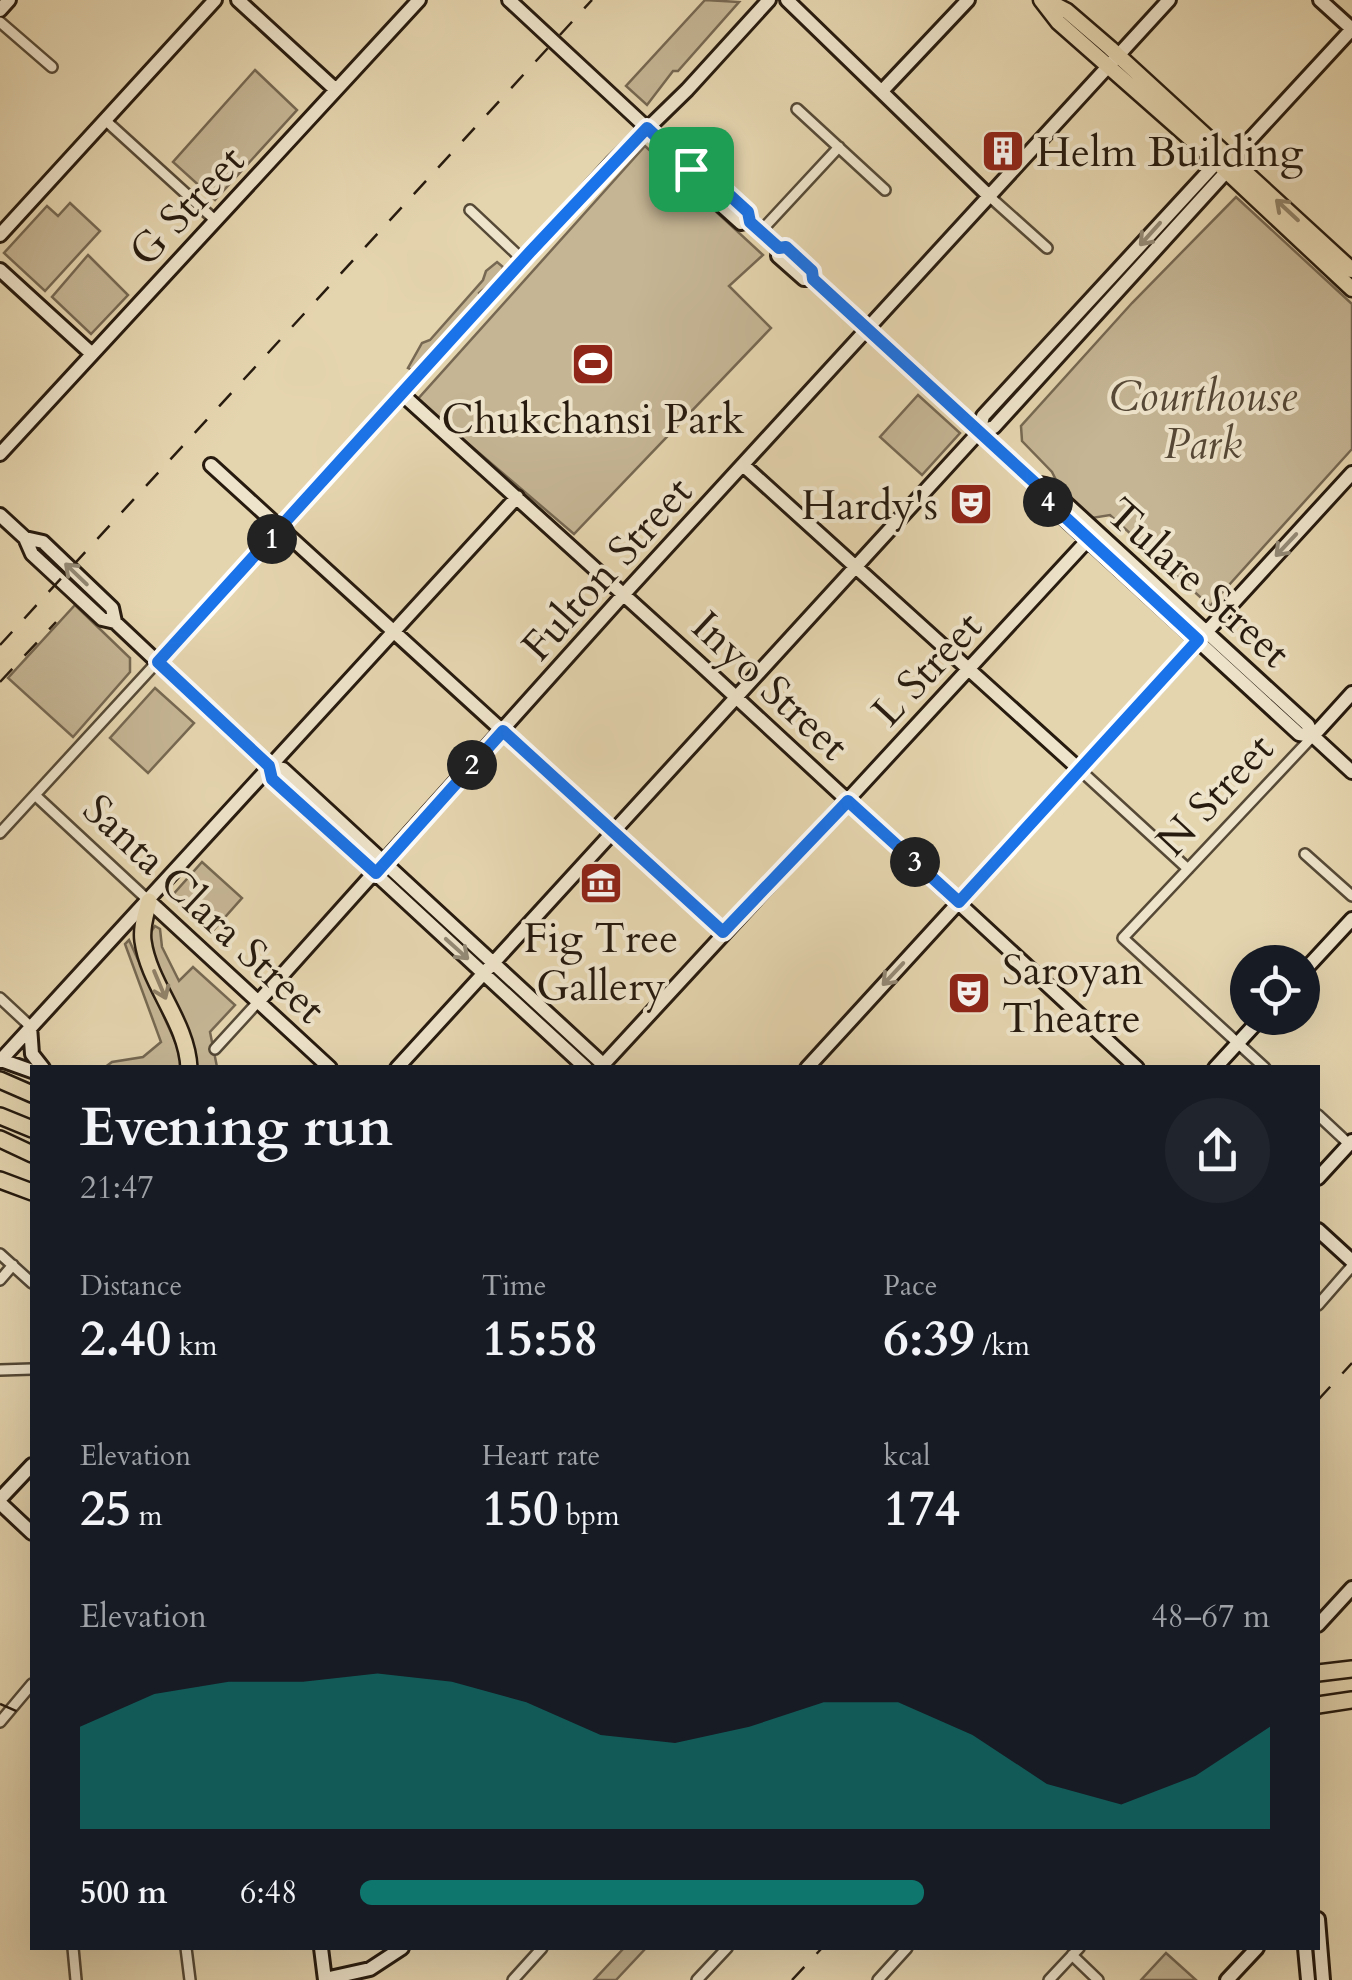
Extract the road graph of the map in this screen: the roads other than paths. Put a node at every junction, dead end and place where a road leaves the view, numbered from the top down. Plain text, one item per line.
1 (9, 0) edge
2 (215, 0) edge
3 (238, 0) edge
4 (419, 0) edge
5 (509, 0) edge
6 (770, 0) edge
7 (787, 0) edge
8 (968, 0) edge
9 (1043, 0) edge
10 (1170, 0) edge
11 (1320, 0) edge
12 (0, 10) edge
13 (0, 22) edge
14 (1352, 29) edge
15 (1113, 60) junction
16 (52, 67) dead end
17 (336, 90) junction
18 (882, 90) junction
19 (797, 109) dead end
20 (105, 120) junction
21 (647, 128) junction
22 (838, 147) junction
23 (1225, 164) junction
24 (885, 190) dead end
25 (990, 197) junction
26 (470, 210) dead end
27 (216, 220) junction
28 (756, 226) junction
29 (0, 235) edge
30 (1047, 248) dead end
31 (523, 260) junction
32 (0, 270) edge
33 (1347, 273) edge
34 (867, 330) junction
35 (1053, 339) junction
36 (92, 354) junction
37 (1027, 392) junction
38 (403, 395) junction
39 (980, 432) junction
40 (0, 454) edge
41 (212, 464) dead end
42 (744, 465) junction
43 (1352, 473) edge
44 (517, 497) junction
45 (0, 515) edge
46 (281, 528) junction
47 (1092, 536) junction
48 (856, 567) junction
49 (624, 594) junction
50 (395, 632) junction
51 (1202, 636) junction
52 (158, 662) junction
53 (969, 670) junction
54 (1352, 693) edge
55 (736, 698) junction
56 (503, 731) junction
57 (1312, 736) junction
58 (269, 766) junction
59 (1078, 769) junction
60 (1352, 772) edge
61 (36, 796) junction
62 (848, 801) junction
63 (614, 832) junction
64 (0, 833) edge
65 (1305, 854) dead end
66 (381, 867) junction
67 (1188, 869) junction
68 (1352, 896) edge
69 (150, 902) junction
70 (959, 902) junction
71 (1352, 919) edge
72 (723, 932) junction
73 (1320, 954) edge
74 (496, 962) junction
75 (485, 974) junction
76 (0, 998) edge
77 (258, 1002) junction
78 (30, 1026) junction
79 (1245, 1035) edge
80 (1238, 1043) junction
81 (215, 1049) dead end
82 (0, 1060) edge
83 (41, 1065) edge
84 (189, 1065) edge
85 (327, 1065) edge
86 (400, 1065) edge
87 (583, 1065) edge
88 (602, 1065) edge
89 (604, 1065) edge
90 (810, 1065) edge
91 (1134, 1065) edge
92 (1218, 1065) edge
93 (1262, 1065) edge
94 (30, 1070) edge
95 (0, 1080) edge
96 (30, 1093) edge
97 (0, 1116) edge
98 (1320, 1117) edge
99 (30, 1128) edge
100 (0, 1139) edge
101 (1350, 1142) edge
102 (30, 1153) edge
103 (1320, 1176) edge
104 (0, 1180) edge
105 (30, 1191) edge
106 (1320, 1232) edge
107 (0, 1254) edge
108 (1352, 1263) edge
109 (13, 1265) junction
110 (0, 1280) edge
111 (30, 1281) edge
112 (1320, 1303) edge
113 (30, 1369) edge
114 (0, 1370) edge
115 (30, 1467) edge
116 (0, 1501) edge
117 (30, 1531) edge
118 (1352, 1588) edge
119 (1320, 1624) edge
120 (30, 1686) edge
121 (1350, 1701) edge
122 (1320, 1705) edge
123 (0, 1722) edge
124 (1320, 1939) edge
125 (73, 1950) edge
126 (186, 1950) edge
127 (321, 1950) edge
128 (399, 1950) edge
129 (540, 1950) edge
130 (724, 1950) edge
131 (906, 1950) edge
132 (1254, 1950) edge
133 (1305, 1950) edge
134 (1075, 1951) edge
135 (76, 1980) edge
136 (190, 1980) edge
137 (324, 1980) edge
138 (513, 1980) edge
139 (697, 1980) edge
140 (878, 1980) edge
141 (1049, 1980) edge
142 (1098, 1980) edge
143 (1227, 1980) edge
144 (1308, 1980) edge
145 (1324, 1980) edge

1 - 12 street
2 - 20 street
3 - 17 street
4 - 17 street, G Street
5 - 21 street, Tulare Street
6 - 21 street
7 - 18 street
8 - 18 street
9 - 15 main road
10 - 15 street, Fulton Street
11 - 14 street
13 - 16 street
14 - 23 street
15 - 23 main road
15 - 25 street, Fulton Street
17 - 27 street, G Street
18 - 25 street
19 - 22 street
20 - 27 street
20 - 29 street
21 - 28 street, Tulare Street
21 - 31 street
22 - 24 street
22 - 28 street
23 - 33 main road
23 -> 35 street
23 - 37 street
25 - 30 street
25 - 34 street, Fulton Street
26 - 31 street
27 - 36 street, G Street
28 - 34 street, Tulare Street
31 - 38 street
32 - 36 street
34 - 39 street, Tulare Street
34 - 42 street, Fulton Street
35 - 37 street
35 - 39 street
36 - 40 street, G Street
37 - 39 street
38 - 44 street, Inyo Street
38 - 46 street
39 - 47 street, Tulare Street
39 - 48 street
41 - 46 street
42 - 48 street
42 - 49 street, Fulton Street
43 -> 51 street
44 - 49 street, Inyo Street
44 - 50 street
45 - 52 street
46 - 50 street
46 - 52 street
47 - 51 street, Tulare Street
47 - 53 street, L Street
48 - 53 street
48 - 55 street
49 - 55 street, Inyo Street
49 - 56 street, Fulton Street
50 - 56 street
50 - 58 street
51 - 57 street, Tulare Street
51 - 59 street
52 - 58 street
52 - 61 street
53 - 59 street
53 - 62 street, L Street
54 - 57 street, N Street
55 - 62 street, Inyo Street
55 - 63 street
56 - 63 street
56 - 66 street, Fulton Street
57 - 60 street, Tulare Street
57 - 67 street, N Street
58 - 66 street
58 - 69 street
59 - 67 street
59 - 70 street
61 - 64 street
61 - 69 street, Santa Clara Street
62 - 70 street, Inyo Street
62 - 72 street, L Street
63 - 72 street
63 - 74 street
65 - 68 street
66 - 74 street
66 -> 75 street
66 - 77 street, Fulton Street
67 - 80 street, N Street
69 - 77 street, Santa Clara Street
69 - 78 street
69 -> 84 highway
70 -> 90 street
70 - 91 street, Inyo Street
71 - 73 street
72 - 89 street, L Street
74 - 75 street
74 - 88 street
75 - 86 street
75 - 87 street
76 - 78 street
77 - 81 street, Fulton Street
77 - 85 street, Santa Clara Street
78 - 82 street
78 - 83 street
79 - 80 street
80 - 92 street
80 - 93 street
82 - 94 street
95 - 96 highway
97 - 99 highway
98 - 101 street
100 - 102 highway
101 - 103 street
104 - 105 highway
106 - 108 street
107 - 109 street
108 - 112 street
109 - 110 street
109 - 111 street
113 - 114 street
115 - 116 street
116 - 117 street
118 - 119 street
120 - 123 street
121 - 122 highway
124 - 145 street
125 - 135 street
126 - 136 street
127 - 137 street
128 - 137 street
129 - 138 street
130 - 139 street
131 - 140 street
132 - 143 street
133 - 144 street
134 - 141 street
134 - 142 street

